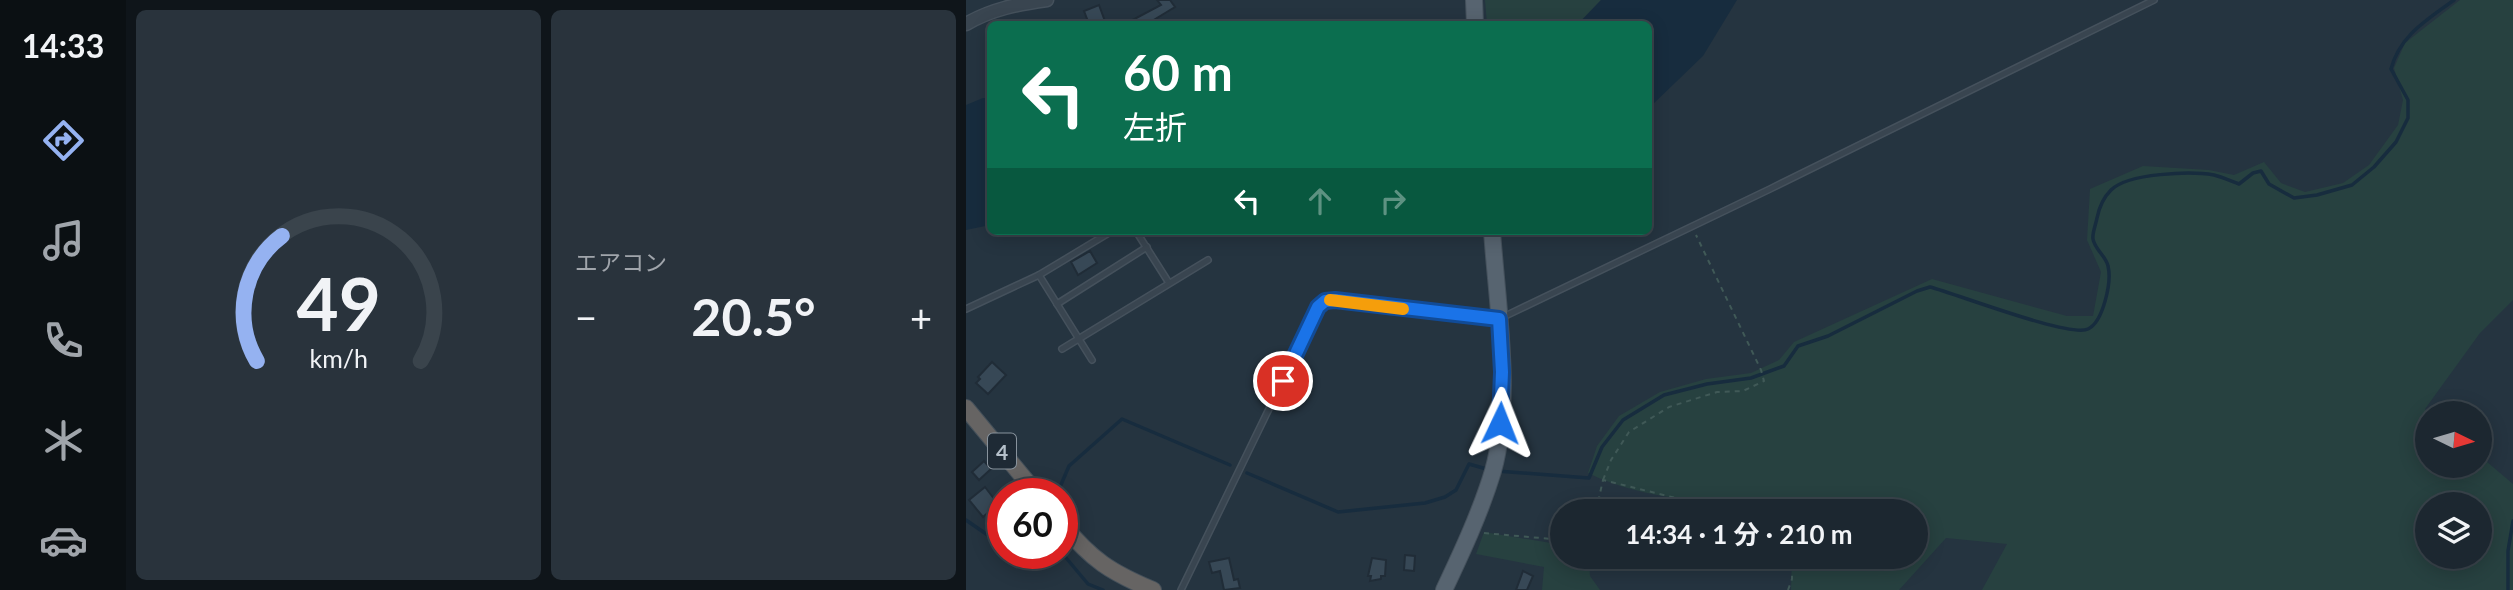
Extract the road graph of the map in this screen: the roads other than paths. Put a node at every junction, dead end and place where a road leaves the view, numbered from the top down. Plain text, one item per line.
1 (1047, 0) edge
2 (1474, 0) edge
3 (2154, 0) edge
4 (1011, 2) edge
5 (1475, 21) edge
6 (966, 24) edge
7 (1105, 235) edge
8 (1139, 235) edge
9 (1492, 235) edge
10 (1147, 247) junction
11 (1208, 260) dead end
12 (1039, 275) junction
13 (1169, 283) junction
14 (1057, 304) junction
15 (966, 309) edge
16 (1499, 319) junction
17 (1078, 339) junction
18 (1062, 349) dead end
19 (1091, 360) dead end
20 (966, 408) edge
21 (1024, 478) edge
22 (1078, 540) edge
23 (1153, 590) edge
24 (1181, 590) edge
25 (1444, 590) edge

1 - 4 street
2 - 5 main road
3 - 16 lane
4 - 6 street
7 - 12 lane
8 - 10 lane
9 - 16 main road
10 - 13 lane
10 - 14 lane
11 - 13 lane
12 - 14 lane
12 - 15 lane
13 - 17 lane
14 - 17 lane
16 - 24 lane
16 - 25 main road
17 - 18 lane
17 - 19 lane
20 - 21 highway, 4
22 - 23 highway

